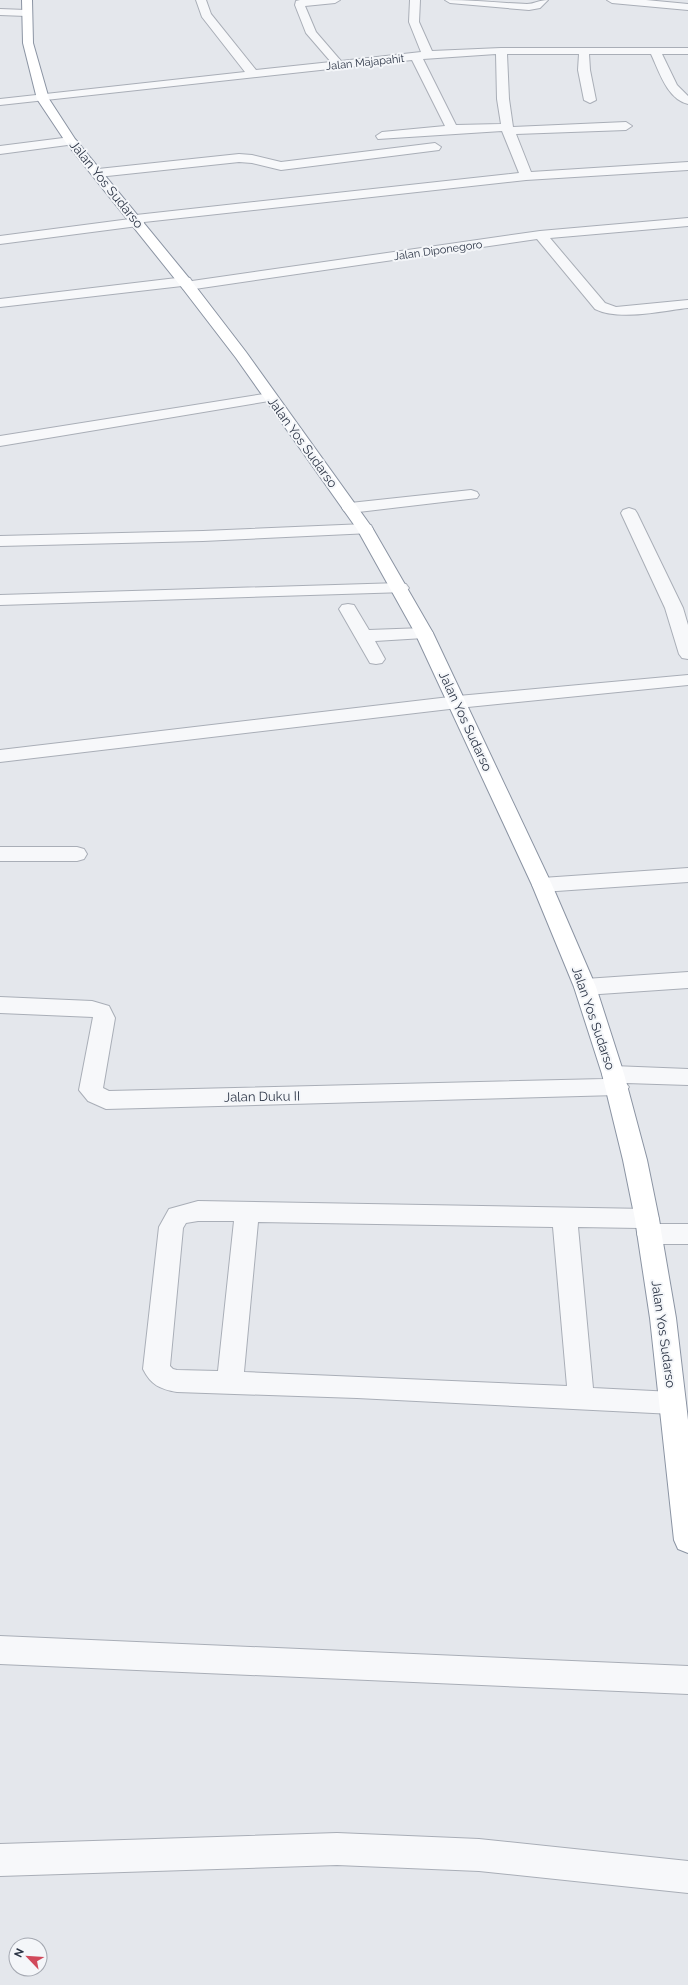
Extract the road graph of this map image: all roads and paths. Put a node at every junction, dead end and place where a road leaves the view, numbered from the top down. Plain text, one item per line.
1 (201, 0) edge
2 (334, 0) edge
3 (416, 0) edge
4 (450, 0) edge
5 (455, 0) edge
6 (543, 0) edge
7 (612, 0) edge
8 (300, 1) edge
9 (27, 6) edge
10 (688, 6) edge
11 (0, 12) edge
12 (501, 51) junction
13 (688, 51) edge
14 (584, 52) junction
15 (655, 52) junction
16 (422, 56) junction
17 (338, 65) junction
18 (254, 75) junction
19 (6, 90) dead end
20 (42, 94) junction
21 (590, 100) dead end
22 (688, 101) edge
23 (0, 102) edge
24 (626, 126) dead end
25 (452, 129) junction
26 (507, 129) junction
27 (382, 136) dead end
28 (71, 141) junction
29 (434, 147) dead end
30 (0, 150) edge
31 (688, 166) edge
32 (98, 173) junction
33 (526, 176) junction
34 (137, 221) junction
35 (688, 222) edge
36 (540, 235) junction
37 (0, 240) edge
38 (187, 283) junction
39 (0, 303) edge
40 (688, 304) edge
41 (270, 397) junction
42 (0, 441) edge
43 (471, 495) dead end
44 (350, 508) junction
45 (629, 513) dead end
46 (365, 529) junction
47 (0, 541) edge
48 (400, 588) junction
49 (0, 600) edge
50 (348, 610) dead end
51 (424, 633) junction
52 (363, 636) junction
53 (688, 654) edge
54 (376, 659) dead end
55 (688, 680) edge
56 (458, 702) junction
57 (0, 756) edge
58 (0, 854) edge
59 (77, 854) dead end
60 (688, 875) edge
61 (542, 885) junction
62 (688, 980) edge
63 (585, 987) junction
64 (0, 1005) edge
65 (688, 1077) edge
66 (615, 1081) junction
67 (247, 1212) junction
68 (565, 1217) junction
69 (648, 1226) junction
70 (688, 1234) edge
71 (230, 1383) junction
72 (580, 1398) junction
73 (673, 1403) junction
74 (687, 1524) edge
75 (0, 1650) edge
76 (688, 1680) edge
77 (0, 1860) edge
78 (688, 1877) edge

1 - 18 street
2 - 8 street
3 - 16 street
4 - 5 street
5 - 6 street
7 - 10 street
8 - 17 street
9 - 11 street
9 - 20 highway, Jalan Yos Sudarso
12 - 14 street, Jalan Majapahit
12 - 16 street, Jalan Majapahit
12 - 26 street
13 - 15 street, Jalan Majapahit
14 - 15 street, Jalan Majapahit
14 - 21 street
15 - 22 street
16 - 17 street, Jalan Majapahit
16 - 25 street
17 - 18 street, Jalan Majapahit
18 - 20 street, Jalan Majapahit
19 - 20 street
20 - 23 street
20 - 28 highway, Jalan Yos Sudarso
24 - 26 street
25 - 26 street
25 - 27 street
26 - 33 street
28 - 30 street
28 - 32 highway, Jalan Yos Sudarso
29 - 32 street
31 - 33 street
32 - 34 highway, Jalan Yos Sudarso
33 - 34 street
34 - 37 street
34 - 38 highway, Jalan Yos Sudarso
35 - 36 street, Jalan Diponegoro
36 - 38 street, Jalan Diponegoro
36 - 40 street
38 - 39 street, Jalan Diponegoro
38 - 41 highway, Jalan Yos Sudarso
41 - 42 street
41 - 44 highway, Jalan Yos Sudarso
43 - 44 street
44 - 46 highway, Jalan Yos Sudarso
45 - 53 street
46 - 47 street
46 - 48 highway, Jalan Yos Sudarso
48 - 49 street
48 - 51 highway, Jalan Yos Sudarso
50 - 52 street
51 - 52 street
51 - 56 highway, Jalan Yos Sudarso
52 - 54 street
55 - 56 street
56 - 57 street
56 - 61 highway, Jalan Yos Sudarso
58 - 59 street
60 - 61 street
61 - 63 highway, Jalan Yos Sudarso
62 - 63 street
63 - 66 highway, Jalan Yos Sudarso
64 - 66 street, Jalan Duku II
65 - 66 street
66 - 69 highway, Jalan Yos Sudarso
67 - 68 street
67 - 71 street
67 - 71 street
68 - 69 street
68 - 72 street
69 - 70 street
69 - 73 highway, Jalan Yos Sudarso
71 - 72 street
72 - 73 street
73 - 74 highway, Jalan Yos Sudarso
75 - 76 street
77 - 78 street

